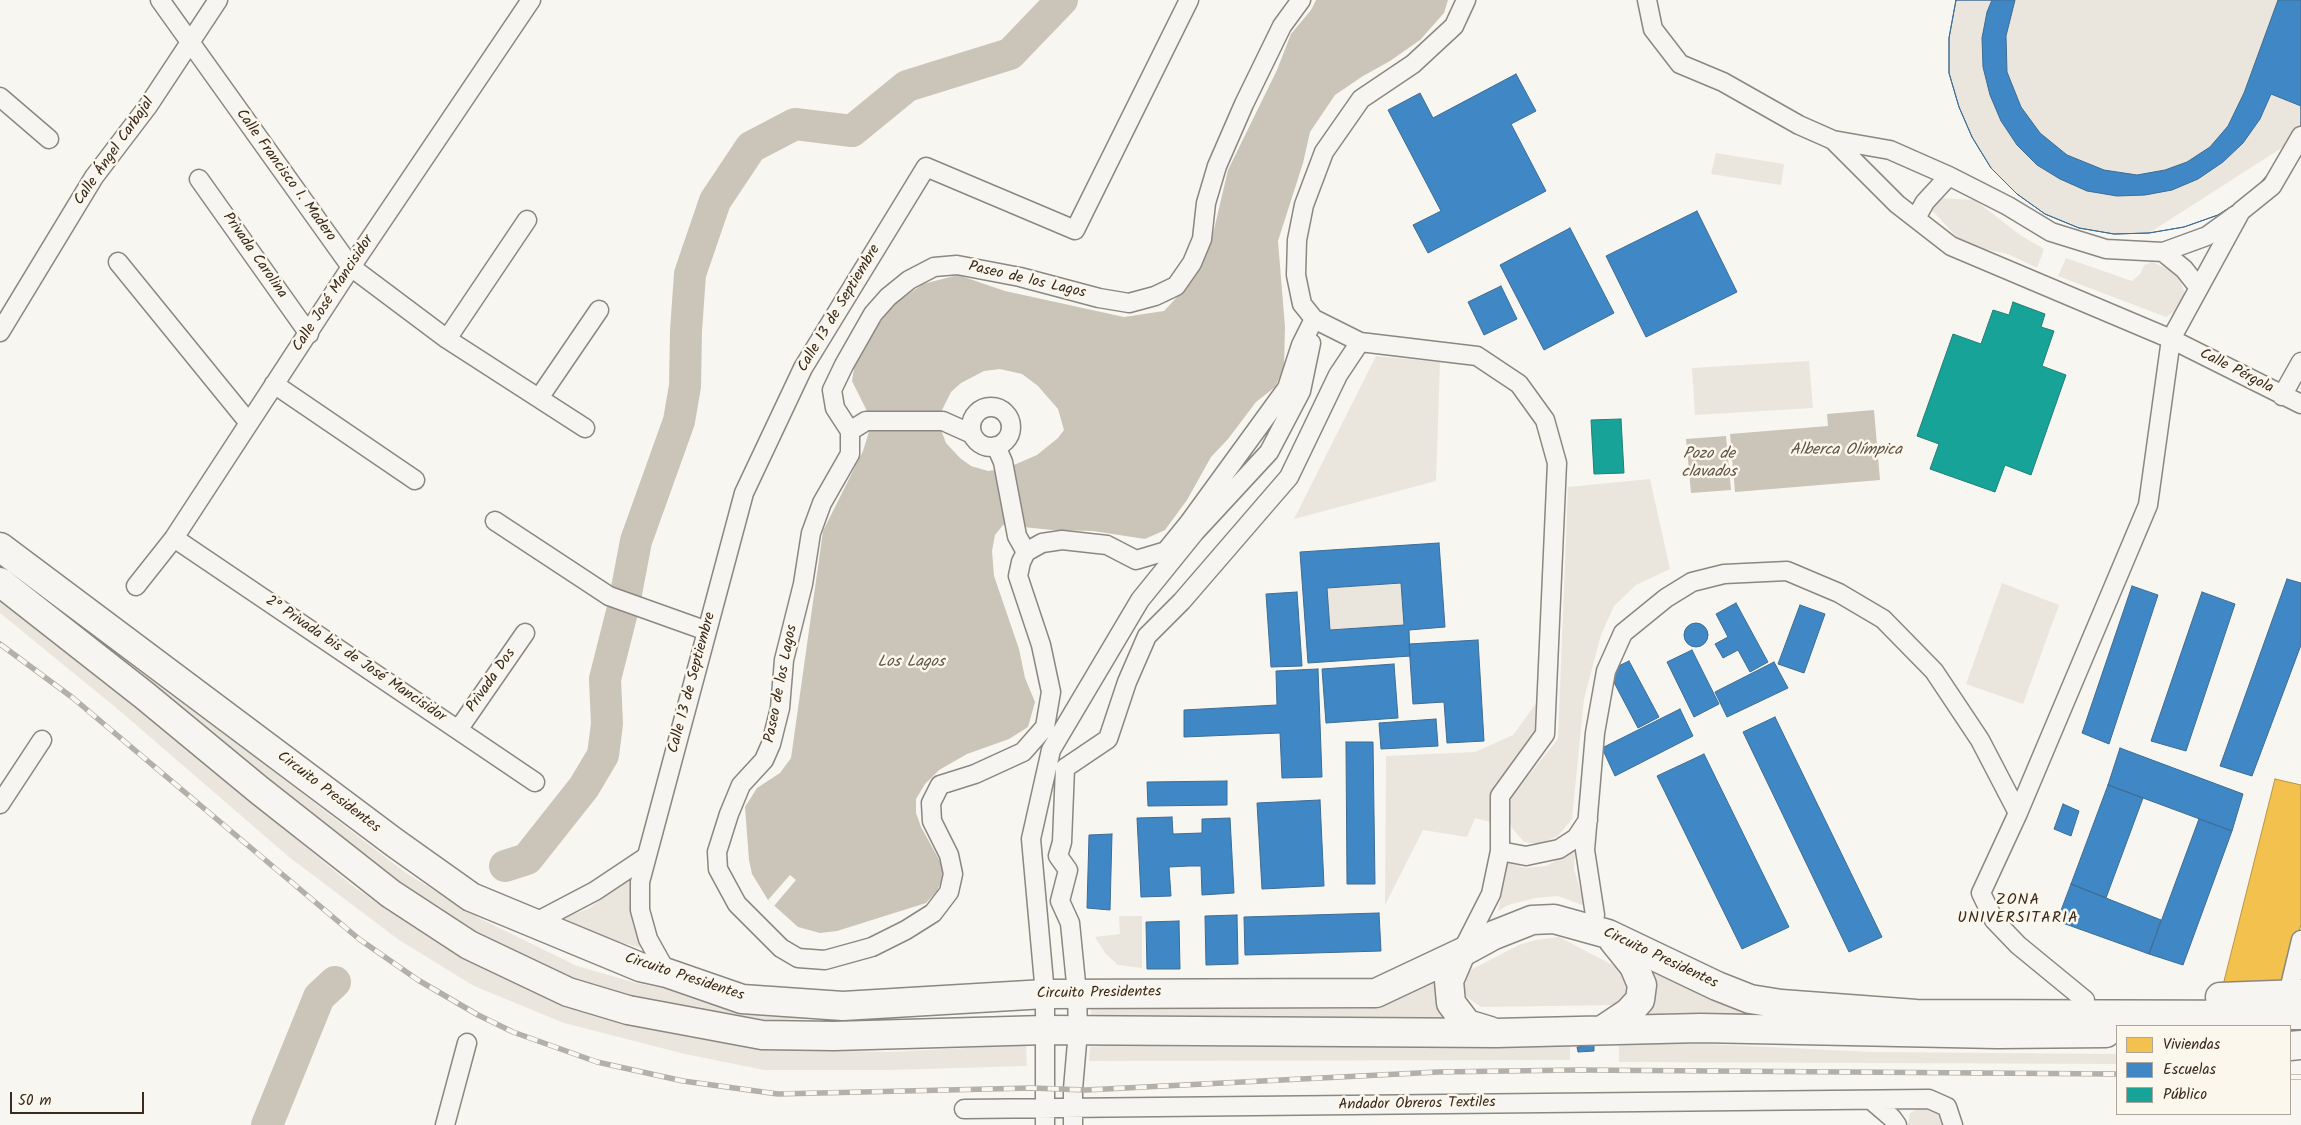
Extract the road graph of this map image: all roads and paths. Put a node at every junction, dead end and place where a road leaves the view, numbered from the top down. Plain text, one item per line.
1 (160, 0) edge
2 (218, 0) edge
3 (531, 0) edge
4 (1190, 0) edge
5 (1302, 0) edge
6 (1466, 0) edge
7 (1647, 0) edge
8 (190, 44) junction
9 (0, 97) edge
10 (2301, 136) edge
11 (49, 139) dead end
12 (1833, 140) junction
13 (1949, 176) junction
14 (199, 179) dead end
15 (2241, 211) junction
16 (1916, 218) junction
17 (527, 220) dead end
18 (2163, 252) junction
19 (118, 262) dead end
20 (351, 267) junction
21 (2199, 288) junction
22 (599, 310) dead end
23 (1314, 319) junction
24 (0, 332) edge
25 (309, 334) junction
26 (447, 339) junction
27 (2171, 339) junction
28 (1360, 342) junction
29 (2301, 362) edge
30 (274, 384) junction
31 (2282, 396) junction
32 (539, 398) junction
33 (2301, 404) edge
34 (248, 424) junction
35 (585, 428) dead end
36 (850, 431) junction
37 (972, 434) junction
38 (996, 446) junction
39 (415, 480) dead end
40 (495, 521) dead end
41 (174, 538) junction
42 (0, 547) edge
43 (1026, 552) junction
44 (0, 582) edge
45 (136, 586) dead end
46 (707, 631) junction
47 (525, 633) dead end
48 (458, 730) junction
49 (42, 740) dead end
50 (535, 782) dead end
51 (0, 804) edge
52 (2018, 813) junction
53 (1588, 819) junction
54 (1500, 850) junction
55 (646, 857) junction
56 (534, 923) junction
57 (1598, 930) junction
58 (2301, 940) edge
59 (1461, 953) junction
60 (667, 973) junction
61 (1717, 986) junction
62 (1077, 993) junction
63 (1045, 994) junction
64 (2085, 1000) junction
65 (2297, 1001) edge
66 (1700, 1028) junction
67 (1604, 1029) junction
68 (1045, 1030) junction
69 (1078, 1031) junction
70 (1496, 1032) junction
71 (2116, 1033) edge
72 (466, 1043) dead end
73 (2116, 1049) edge
74 (1871, 1100) junction
75 (964, 1109) dead end
76 (1073, 1116) edge
77 (1045, 1117) edge
78 (444, 1125) edge
79 (1897, 1125) edge
80 (1953, 1125) edge

1 - 8 street, Calle Francisco I. Madero
2 - 8 street, Calle Ángel Carbajal
3 - 20 street, Calle José Mancisidor
4 - 46 street, Calle 13 de Septiembre
5 - 36 street, Paseo de los Lagos
6 - 23 street
7 - 12 street
8 - 20 street, Calle Francisco I. Madero
8 - 24 street, Calle Ángel Carbajal
9 - 11 street
10 - 15 street
12 - 13 street
12 - 16 street, Calle Pérgola
13 - 16 street
13 - 18 street
14 - 25 street, Privada Carolina
15 - 18 street
15 - 21 street
16 - 27 street, Calle Pérgola
17 - 26 street
18 - 21 street
19 - 34 street
20 - 25 street, Calle José Mancisidor
20 - 26 street, Calle Francisco I. Madero
21 - 27 street
22 - 32 street
23 - 28 street
23 - 43 street
23 - 63 street
25 - 30 street, Calle José Mancisidor
26 - 32 street, Calle Francisco I. Madero
27 - 31 street, Calle Pérgola
27 - 52 street
28 - 54 street
28 - 62 street
29 - 31 street
30 - 34 street, Calle José Mancisidor
30 - 39 street
31 - 33 street, Calle Pérgola
32 - 35 street, Calle Francisco I. Madero
34 - 41 street, Calle José Mancisidor
36 - 37 street
36 - 43 street, Paseo de los Lagos
37 - 38 street
37 - 38 street
38 - 43 street
40 - 46 street
41 - 45 street, Calle José Mancisidor
41 - 48 street, 2° Privada bis de José Mancisidor
42 - 56 main road, Circuito Presidentes
44 - 68 main road
46 - 55 street, Calle 13 de Septiembre
47 - 48 street, Privada Dos
48 - 50 street, 2° Privada bis de José Mancisidor
49 - 51 street
52 - 53 street
52 - 64 street
53 - 54 street
53 - 57 street
54 - 59 street
55 - 56 street
55 - 60 street, Calle 13 de Septiembre
56 - 60 main road, Circuito Presidentes
57 - 59 main road, Circuito Presidentes
57 - 61 main road, Circuito Presidentes
57 - 67 main road
58 - 65 street
59 - 62 main road, Circuito Presidentes
59 - 70 main road
60 - 63 main road, Circuito Presidentes
61 - 64 main road
61 - 65 main road, Circuito Presidentes
62 - 63 main road, Circuito Presidentes
62 - 69 street
63 - 68 street
64 - 65 main road
66 - 67 main road
66 - 71 main road
66 - 73 main road
67 - 70 main road
68 - 69 main road
68 - 77 street
69 - 70 main road
69 - 76 street
72 - 78 street
74 - 76 street, Andador Obreros Textiles
74 - 79 street
74 - 80 street, Andador Obreros Textiles
75 - 77 street, Andador Obreros Textiles
76 - 77 street, Andador Obreros Textiles

